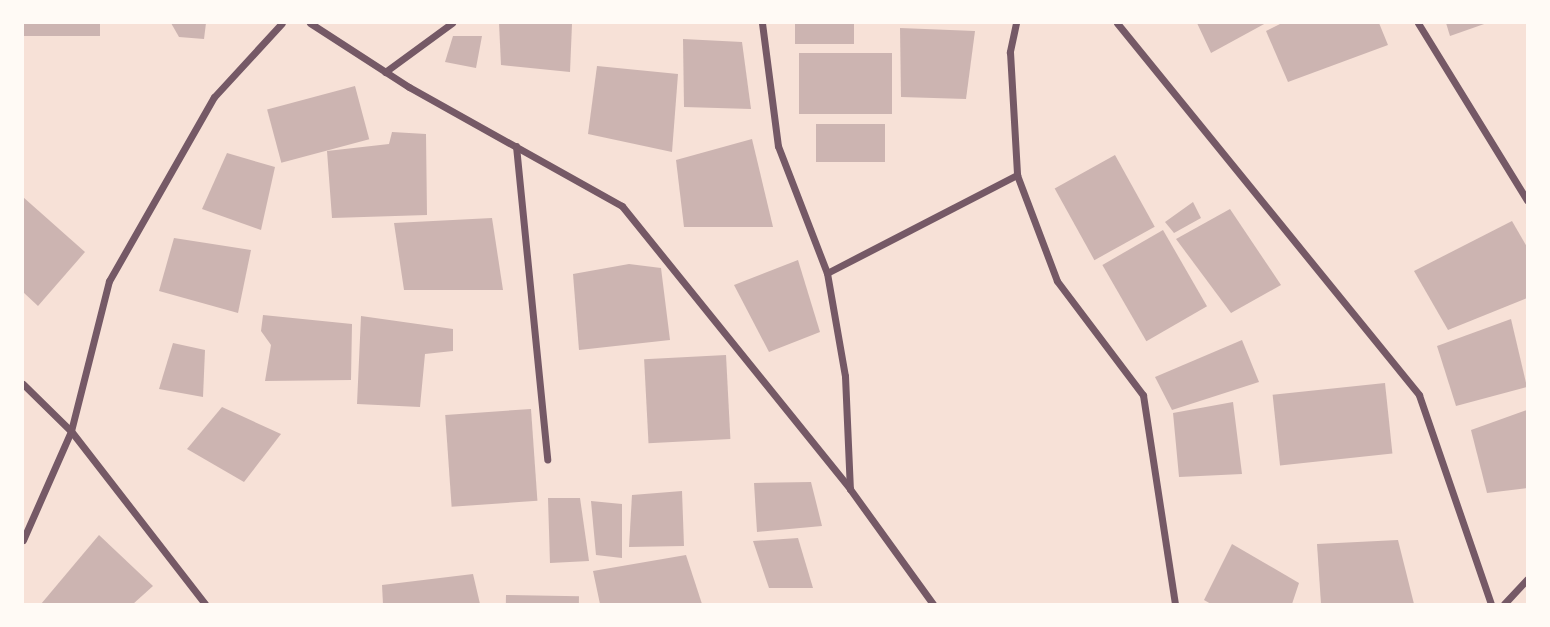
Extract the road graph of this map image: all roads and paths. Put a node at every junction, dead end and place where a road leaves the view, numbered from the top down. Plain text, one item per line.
1 (282, 23) edge
2 (310, 23) edge
3 (452, 23) edge
4 (762, 23) edge
5 (1016, 23) edge
6 (1117, 23) edge
7 (1418, 23) edge
8 (385, 72) junction
9 (516, 146) junction
10 (1017, 175) junction
11 (1527, 200) edge
12 (827, 273) junction
13 (23, 384) edge
14 (71, 431) junction
15 (547, 458) dead end
16 (850, 489) junction
17 (23, 540) edge
18 (1527, 579) edge
19 (205, 604) edge
20 (933, 604) edge
21 (1175, 604) edge
22 (1491, 604) edge
23 (1504, 604) edge

1 - 14 street
2 - 8 street
3 - 8 street
4 - 12 street
5 - 10 street
6 - 22 street
7 - 11 street
8 - 9 street
9 - 15 street
9 - 16 street
10 - 12 street
10 - 21 street
12 - 16 street
13 - 14 street
14 - 17 street
14 - 19 street
16 - 20 street
18 - 23 street

